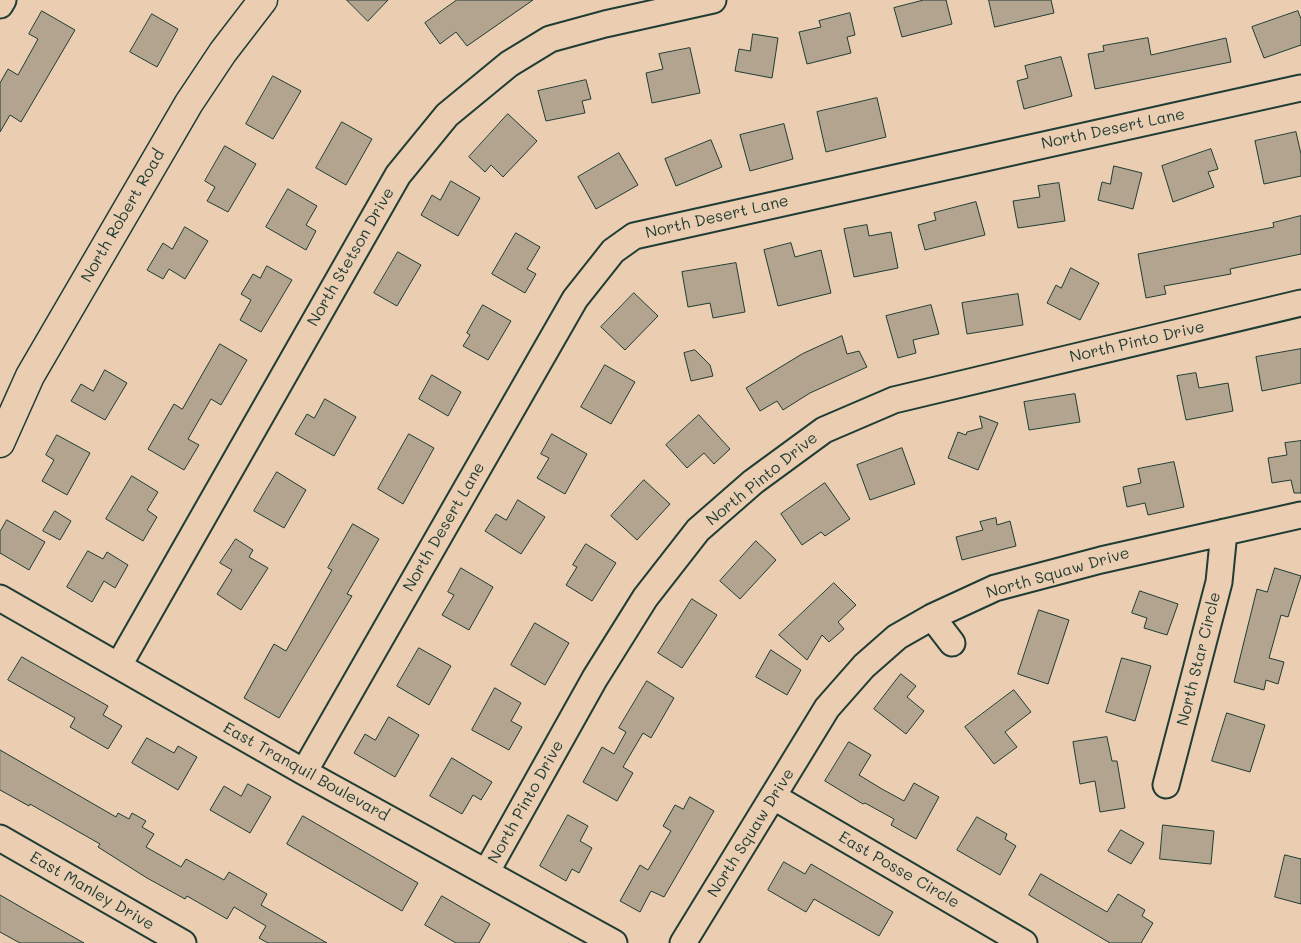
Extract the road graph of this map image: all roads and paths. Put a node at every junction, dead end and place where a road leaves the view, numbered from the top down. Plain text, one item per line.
1 (3, 0) edge
2 (263, 0) edge
3 (714, 0) edge
4 (0, 5) edge
5 (1301, 88) edge
6 (1301, 303) edge
7 (0, 443) edge
8 (1301, 515) edge
9 (1224, 532) junction
10 (0, 598) edge
11 (932, 616) junction
12 (952, 643) dead end
13 (119, 665) junction
14 (304, 772) junction
15 (1166, 786) dead end
16 (774, 797) junction
17 (0, 838) edge
18 (487, 871) junction
19 (183, 943) edge
20 (614, 943) edge
21 (683, 943) edge
22 (1024, 943) edge

1 - 4 street
2 - 7 main road, North Robert Road
3 - 13 street, North Stetson Drive
5 - 14 street, North Desert Lane
6 - 18 street, North Pinto Drive
8 - 9 street, North Squaw Drive
9 - 11 street, North Squaw Drive
9 - 15 street, North Star Circle
10 - 13 street, East Tranquil Boulevard
11 - 12 street
11 - 16 street, North Squaw Drive
13 - 14 street, East Tranquil Boulevard
14 - 18 street, East Tranquil Boulevard
16 - 21 street, North Squaw Drive
16 - 22 street, East Posse Circle
17 - 19 street, East Manley Drive
18 - 20 street, East Tranquil Boulevard

